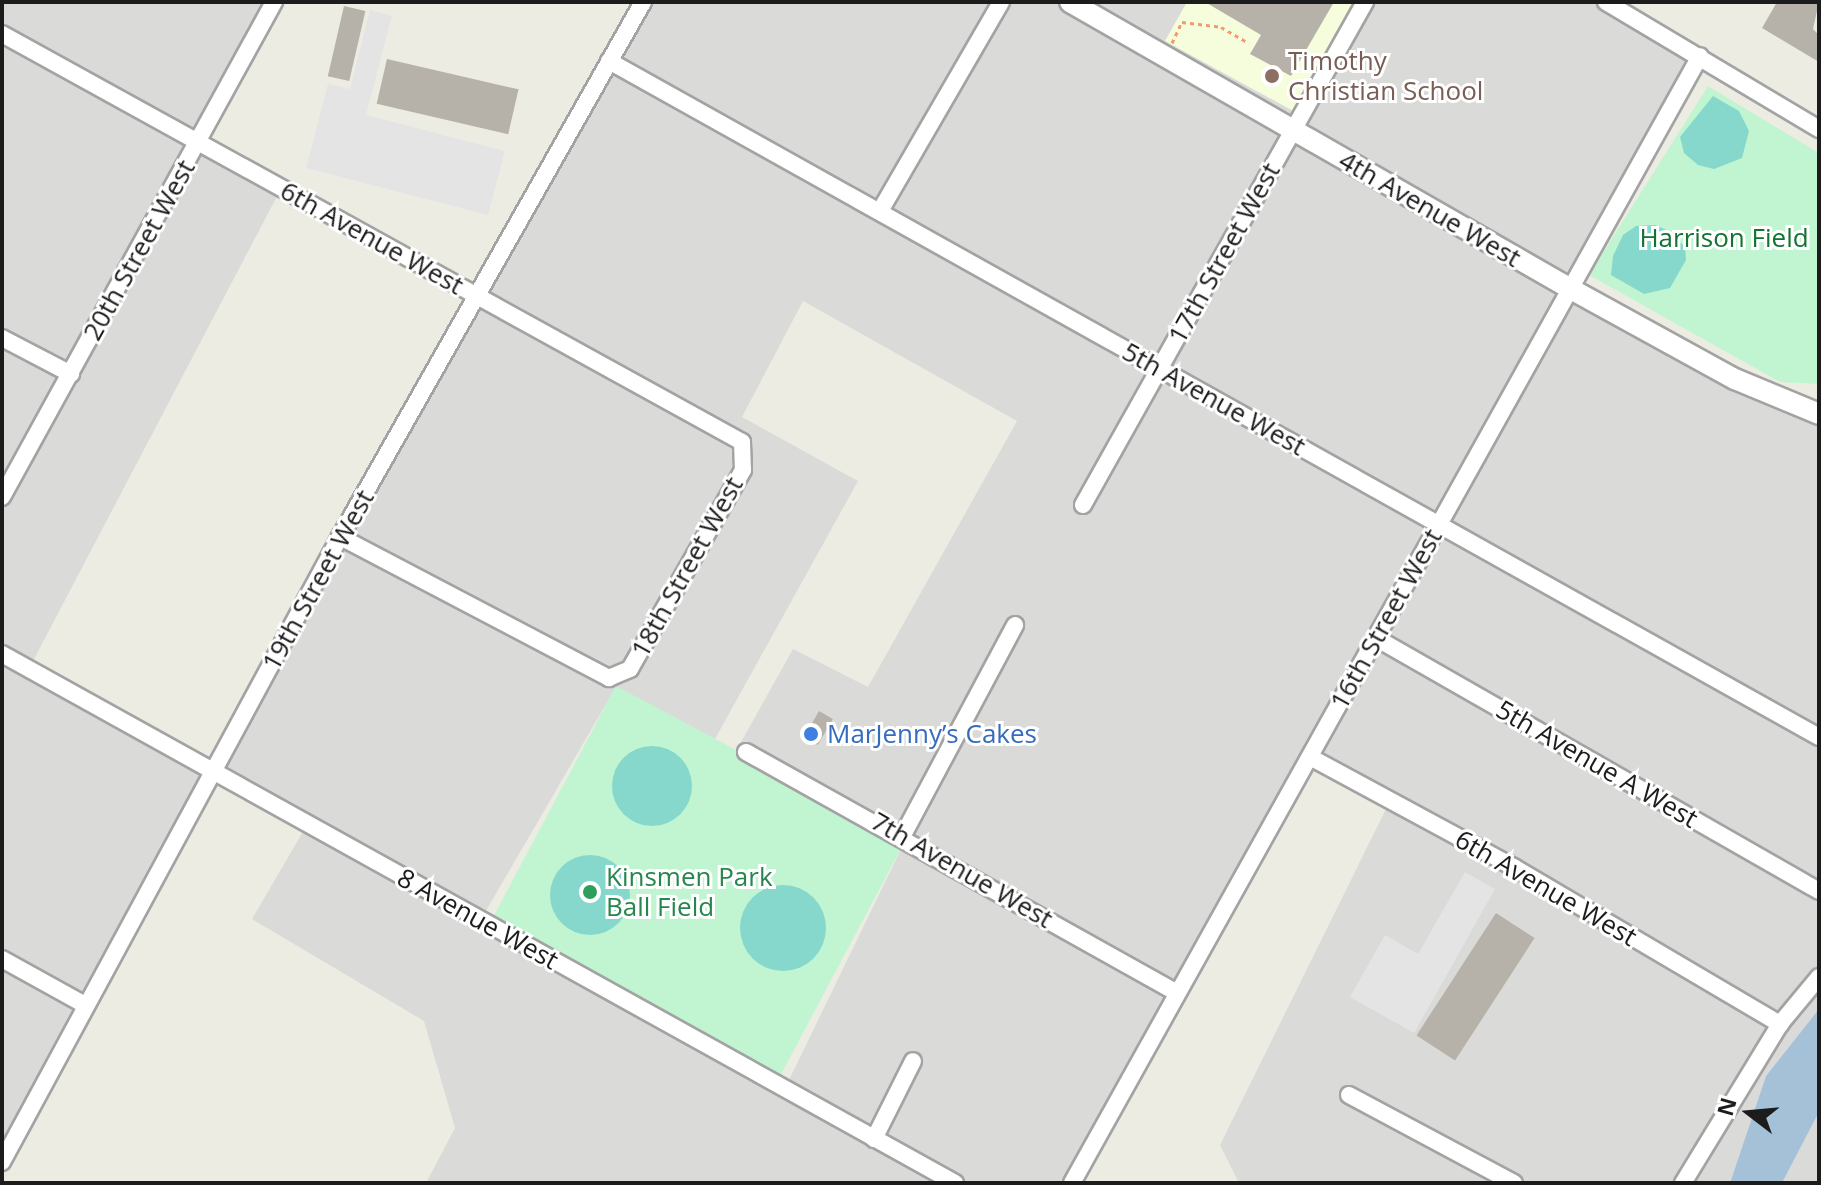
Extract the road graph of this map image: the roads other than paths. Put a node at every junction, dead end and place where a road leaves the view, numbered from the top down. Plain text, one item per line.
1 (274, 2) edge
2 (643, 2) edge
3 (1001, 2) edge
4 (1070, 2) edge
5 (1365, 2) edge
6 (1606, 2) edge
7 (2, 34) edge
8 (1700, 56) junction
9 (609, 61) junction
10 (1819, 129) edge
11 (1293, 131) junction
12 (198, 143) junction
13 (880, 211) junction
14 (1571, 289) junction
15 (478, 295) junction
16 (2, 338) edge
17 (1159, 369) junction
18 (71, 374) junction
19 (1795, 406) junction
20 (1819, 414) edge
21 (1819, 421) edge
22 (742, 442) joint
23 (2, 497) edge
24 (1083, 505) dead end
25 (1438, 524) junction
26 (340, 537) junction
27 (1015, 625) dead end
28 (1376, 638) junction
29 (2, 654) edge
30 (1819, 737) edge
31 (746, 752) dead end
32 (1310, 757) junction
33 (213, 772) junction
34 (903, 835) junction
35 (1819, 891) edge
36 (2, 959) edge
37 (1819, 977) edge
38 (1176, 992) junction
39 (85, 1005) junction
40 (1780, 1024) junction
41 (913, 1061) dead end
42 (1349, 1095) dead end
43 (874, 1139) junction
44 (2, 1162) edge
45 (1488, 1177) edge
46 (955, 1183) edge
47 (1072, 1183) edge
48 (1514, 1183) edge
49 (1683, 1183) edge

1 - 12 street, 20th Street West
2 - 9 street, 19th Street West
3 - 13 street
4 - 11 street, 4th Avenue West
5 - 11 street, 17th Street West
6 - 8 street
7 - 12 street, 6th Avenue West
8 - 10 street
8 - 14 street, 16th Street West
9 - 13 street, 5th Avenue West
9 - 15 street, 19th Street West
11 - 14 street, 4th Avenue West
11 - 17 street, 17th Street West
12 - 15 street, 6th Avenue West
12 - 18 street, 20th Street West
13 - 17 street, 5th Avenue West
14 - 19 street, 4th Avenue West
14 - 25 street, 16th Street West
15 - 22 street, 6th Avenue West
15 - 26 street, 19th Street West
16 - 18 street
17 - 24 street, 17th Street West
17 - 25 street, 5th Avenue West
18 - 23 street, 20th Street West
19 - 20 street, 4th Avenue West
19 - 21 street, 4th Avenue West
22 - 26 street, 18th Street West
25 - 28 street, 16th Street West
25 - 30 street, 5th Avenue West
26 - 33 street, 19th Street West
27 - 34 street
28 - 32 street, 16th Street West
28 - 35 street, 5th Avenue A West
29 - 33 street, 8 Avenue West
31 - 34 street, 7th Avenue West
32 - 38 street, 16th Street West
32 - 40 street, 6th Avenue West
33 - 39 street, 19th Street West
33 - 43 street, 8 Avenue West
34 - 38 street, 7th Avenue West
36 - 39 street
37 - 40 street
38 - 47 street, 16th Street West
39 - 44 street, 19th Street West
40 - 49 street
41 - 43 street
42 - 45 street
43 - 46 street, 8 Avenue West
45 - 48 street

